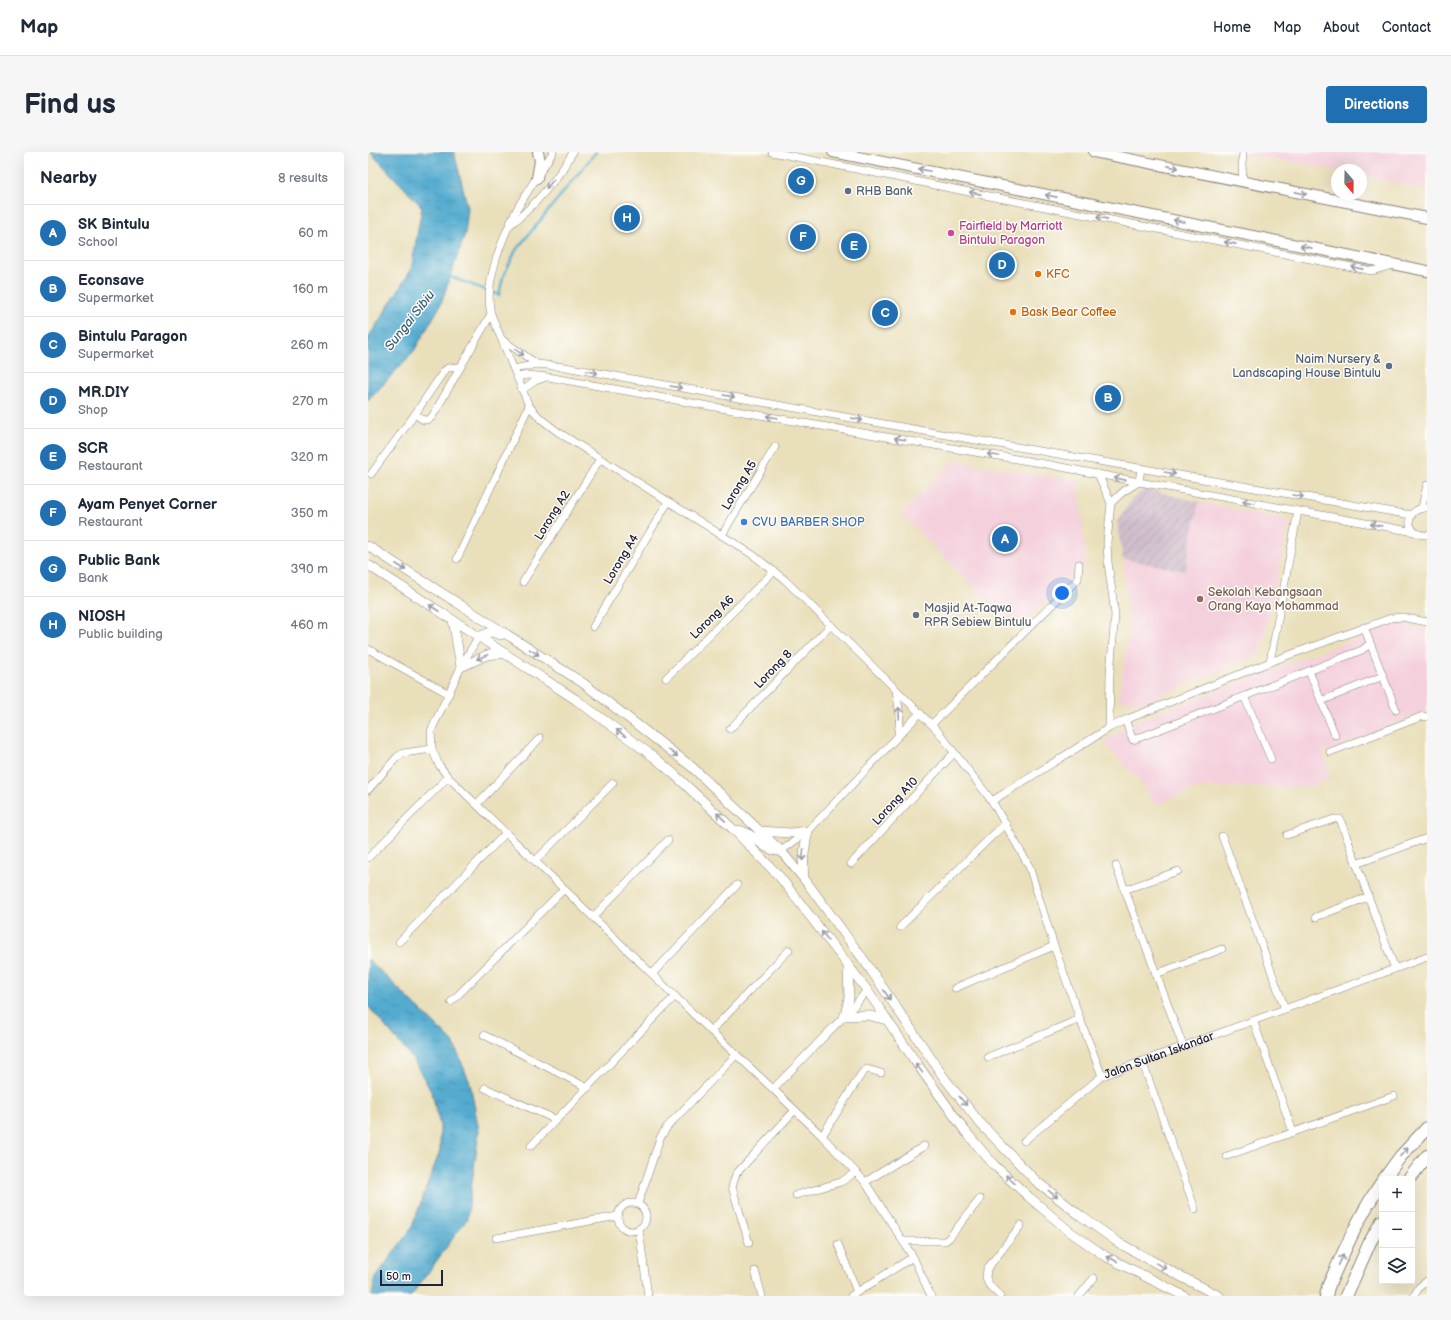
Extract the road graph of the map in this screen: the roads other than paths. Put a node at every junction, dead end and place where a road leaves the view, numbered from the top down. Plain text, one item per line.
1 (538, 152) edge
2 (553, 152) edge
3 (573, 152) edge
4 (772, 152) edge
5 (833, 152) edge
6 (1094, 152) edge
7 (1243, 152) edge
8 (537, 178) junction
9 (1243, 181) junction
10 (1427, 218) edge
11 (510, 225) junction
12 (1395, 264) junction
13 (1427, 271) edge
14 (491, 314) junction
15 (502, 340) junction
16 (536, 364) junction
17 (459, 367) junction
18 (514, 369) junction
19 (517, 377) junction
20 (548, 377) junction
21 (438, 381) junction
22 (449, 388) junction
23 (522, 390) junction
24 (529, 406) junction
25 (415, 414) junction
26 (775, 446) dead end
27 (1038, 450) junction
28 (600, 459) junction
29 (1141, 468) junction
30 (371, 474) dead end
31 (1096, 474) junction
32 (1139, 482) junction
33 (1427, 485) edge
34 (668, 502) junction
35 (1112, 503) junction
36 (1425, 507) edge
37 (1298, 511) junction
38 (1411, 515) junction
39 (1414, 532) junction
40 (722, 535) junction
41 (1427, 535) edge
42 (368, 546) edge
43 (457, 559) dead end
44 (1079, 564) dead end
45 (368, 565) edge
46 (774, 571) junction
47 (523, 582) dead end
48 (453, 620) junction
49 (1427, 622) edge
50 (831, 624) junction
51 (593, 627) dead end
52 (1364, 627) junction
53 (478, 637) junction
54 (512, 639) junction
55 (1370, 644) junction
56 (368, 649) edge
57 (505, 653) junction
58 (1270, 662) junction
59 (461, 667) junction
60 (1309, 671) junction
61 (1383, 676) junction
62 (666, 678) dead end
63 (896, 690) junction
64 (449, 694) junction
65 (1244, 696) junction
66 (1321, 700) junction
67 (1396, 710) dead end
68 (920, 713) junction
69 (1427, 717) edge
70 (1125, 720) junction
71 (932, 724) junction
72 (1109, 728) junction
73 (730, 729) dead end
74 (1335, 735) dead end
75 (898, 736) junction
76 (540, 738) dead end
77 (432, 749) junction
78 (1330, 752) dead end
79 (954, 753) junction
80 (1271, 759) dead end
81 (448, 777) junction
82 (613, 783) dead end
83 (368, 790) edge
84 (992, 801) junction
85 (477, 804) junction
86 (1006, 824) junction
87 (734, 830) junction
88 (759, 831) junction
89 (808, 831) junction
90 (506, 833) junction
91 (1287, 835) dead end
92 (1222, 836) dead end
93 (1427, 838) edge
94 (668, 840) dead end
95 (781, 851) junction
96 (368, 858) edge
97 (535, 861) junction
98 (851, 864) dead end
99 (1356, 864) junction
100 (1116, 866) dead end
101 (1178, 871) dead end
102 (805, 880) junction
103 (737, 885) dead end
104 (564, 889) junction
105 (1124, 890) junction
106 (1368, 897) junction
107 (1316, 916) dead end
108 (592, 917) junction
109 (900, 927) dead end
110 (399, 942) dead end
111 (1054, 946) junction
112 (1222, 949) dead end
113 (789, 950) dead end
114 (1427, 957) edge
115 (866, 963) junction
116 (848, 966) junction
117 (1395, 968) junction
118 (652, 974) junction
119 (1156, 974) junction
120 (955, 988) dead end
121 (867, 990) junction
122 (675, 996) junction
123 (451, 1002) dead end
124 (1285, 1009) junction
125 (845, 1016) junction
126 (1080, 1019) junction
127 (887, 1020) junction
128 (1253, 1020) junction
129 (711, 1031) junction
130 (484, 1035) dead end
131 (1183, 1046) junction
132 (736, 1055) junction
133 (988, 1057) dead end
134 (1142, 1061) junction
135 (881, 1073) dead end
136 (1102, 1076) junction
137 (485, 1088) dead end
138 (588, 1088) junction
139 (774, 1089) junction
140 (1394, 1096) dead end
141 (795, 1110) junction
142 (557, 1120) junction
143 (1427, 1128) edge
144 (1294, 1132) junction
145 (822, 1136) junction
146 (1024, 1141) dead end
147 (531, 1146) dead end
148 (924, 1146) dead end
149 (1228, 1156) dead end
150 (1427, 1156) edge
151 (856, 1172) junction
152 (1386, 1176) edge
153 (1411, 1176) edge
154 (865, 1182) junction
155 (1379, 1186) edge
156 (796, 1195) dead end
157 (980, 1199) dead end
158 (638, 1204) junction
159 (1195, 1209) dead end
160 (618, 1216) junction
161 (1021, 1225) dead end
162 (1379, 1226) edge
163 (640, 1229) junction
164 (496, 1238) dead end
165 (903, 1241) junction
166 (749, 1243) dead end
167 (838, 1244) dead end
168 (913, 1257) junction
169 (755, 1271) dead end
170 (1094, 1278) dead end
171 (1427, 1281) edge
172 (1327, 1291) edge
173 (854, 1294) edge
174 (1347, 1295) edge
175 (648, 1296) edge
176 (762, 1296) edge
177 (931, 1296) edge
178 (1000, 1296) edge
179 (1079, 1296) edge
180 (1184, 1296) edge
181 (1219, 1296) edge
182 (1315, 1296) edge
183 (1414, 1296) edge

1 - 8 main road
2 - 8 street
3 -> 11 street
12 -> 4 street
12 -> 5 main road
6 -> 9 main road
7 - 9 street
8 - 11 street
9 -> 10 main road
11 - 14 street
12 - 13 main road
14 - 15 street
14 - 17 street
15 -> 16 street
15 - 18 street
16 - 18 street
16 -> 27 street
17 - 21 street
17 - 22 street
18 - 19 street
19 - 20 street
19 - 23 street
20 - 23 street
31 -> 20 street
21 - 22 street
21 - 25 street
22 - 25 street
23 - 24 street
24 - 28 street, Jalan Sultan Iskandar
24 - 43 street
25 - 30 street
26 - 40 street, Lorong A5
27 - 29 street
27 - 31 street
28 - 34 street, Jalan Sultan Iskandar
28 - 47 street, Lorong A2
29 - 32 street
29 -> 38 street
32 -> 31 street
31 - 35 street
32 - 35 street
37 -> 32 street
33 - 36 street
34 - 40 street, Jalan Sultan Iskandar
34 - 51 street, Lorong A4
35 - 72 street
36 - 38 street
39 -> 37 street
37 - 58 street
38 - 39 street
39 - 41 street
40 - 46 street, Jalan Sultan Iskandar
42 -> 54 street
44 - 71 street
48 -> 45 street
46 - 50 street, Jalan Sultan Iskandar
46 - 62 street, Lorong A6
48 - 53 street
48 - 59 street
49 - 52 street
50 - 63 street, Jalan Sultan Iskandar
50 - 73 street, Lorong 8
52 - 55 street
52 - 58 street
53 - 54 street
53 - 57 street
53 - 59 street
54 -> 88 street
55 - 60 street
55 - 61 street
56 - 64 street
57 -> 59 street
87 -> 57 street
58 - 70 street
59 - 64 street
60 - 65 street
60 - 66 street
61 - 66 street
61 - 67 street
63 - 68 street, Jalan Sultan Iskandar
75 -> 63 street
64 - 77 street
65 - 70 street
65 - 80 street
66 - 74 street
68 - 71 street, Jalan Sultan Iskandar
68 - 75 street
69 - 78 street
70 - 72 street
71 - 79 street, Jalan Sultan Iskandar
72 - 84 street
75 - 89 street
76 - 85 street
77 - 81 street
77 - 83 street
79 - 84 street, Jalan Sultan Iskandar
79 - 98 street, Lorong A10
81 - 85 street
81 - 96 street
82 - 97 street
84 - 86 street, Jalan Sultan Iskandar
85 - 90 street
86 - 109 street
86 - 111 street, Jalan Sultan Iskandar
87 - 95 street
116 -> 87 street
88 - 89 street
88 - 95 street
89 - 95 street
89 -> 102 street
90 - 97 street
90 - 110 street
91 - 99 street
92 - 124 street
93 - 99 street
94 - 108 street
95 - 102 street
97 - 104 street
99 - 106 street
100 - 105 street
101 - 105 street
102 - 115 street
103 - 118 street
104 - 108 street
104 - 123 street
105 - 119 street
106 - 107 street
106 - 117 street
108 - 118 street
111 - 120 street
111 - 126 street, Jalan Sultan Iskandar
112 - 119 street
113 - 129 street
114 - 117 street, Jalan Sultan Iskandar
115 - 121 street
115 -> 181 street
116 - 121 street
116 - 125 street
117 - 124 street, Jalan Sultan Iskandar
118 - 122 street
119 - 131 street
121 - 125 street
121 - 127 street
122 - 129 street
122 - 138 street
124 - 128 street, Jalan Sultan Iskandar
125 - 127 street
125 - 139 street
126 - 133 street
126 - 136 street, Jalan Sultan Iskandar
180 -> 127 street
128 - 131 street, Jalan Sultan Iskandar
128 - 144 street
129 - 132 street
130 - 138 street
131 - 134 street, Jalan Sultan Iskandar
132 - 139 street
132 - 158 street
134 - 136 street, Jalan Sultan Iskandar
134 - 159 street
135 - 145 street
136 - 146 street
137 - 142 street
138 - 142 street
139 - 141 street
140 - 144 street
141 - 145 street
141 - 166 street
142 - 147 street
152 -> 143 main road
144 - 149 street
145 - 151 street
148 - 154 street
150 - 153 main road
151 - 154 street
151 - 156 street
154 - 165 street
172 -> 155 main road
157 - 165 street
158 - 160 street
158 - 163 street
160 - 163 street
160 - 164 street
161 - 178 street
162 - 174 main road
163 - 175 street
165 - 168 street
167 - 173 street
168 - 173 street
168 - 177 street
169 - 176 street
170 - 179 street
171 - 183 street
172 - 182 main road

